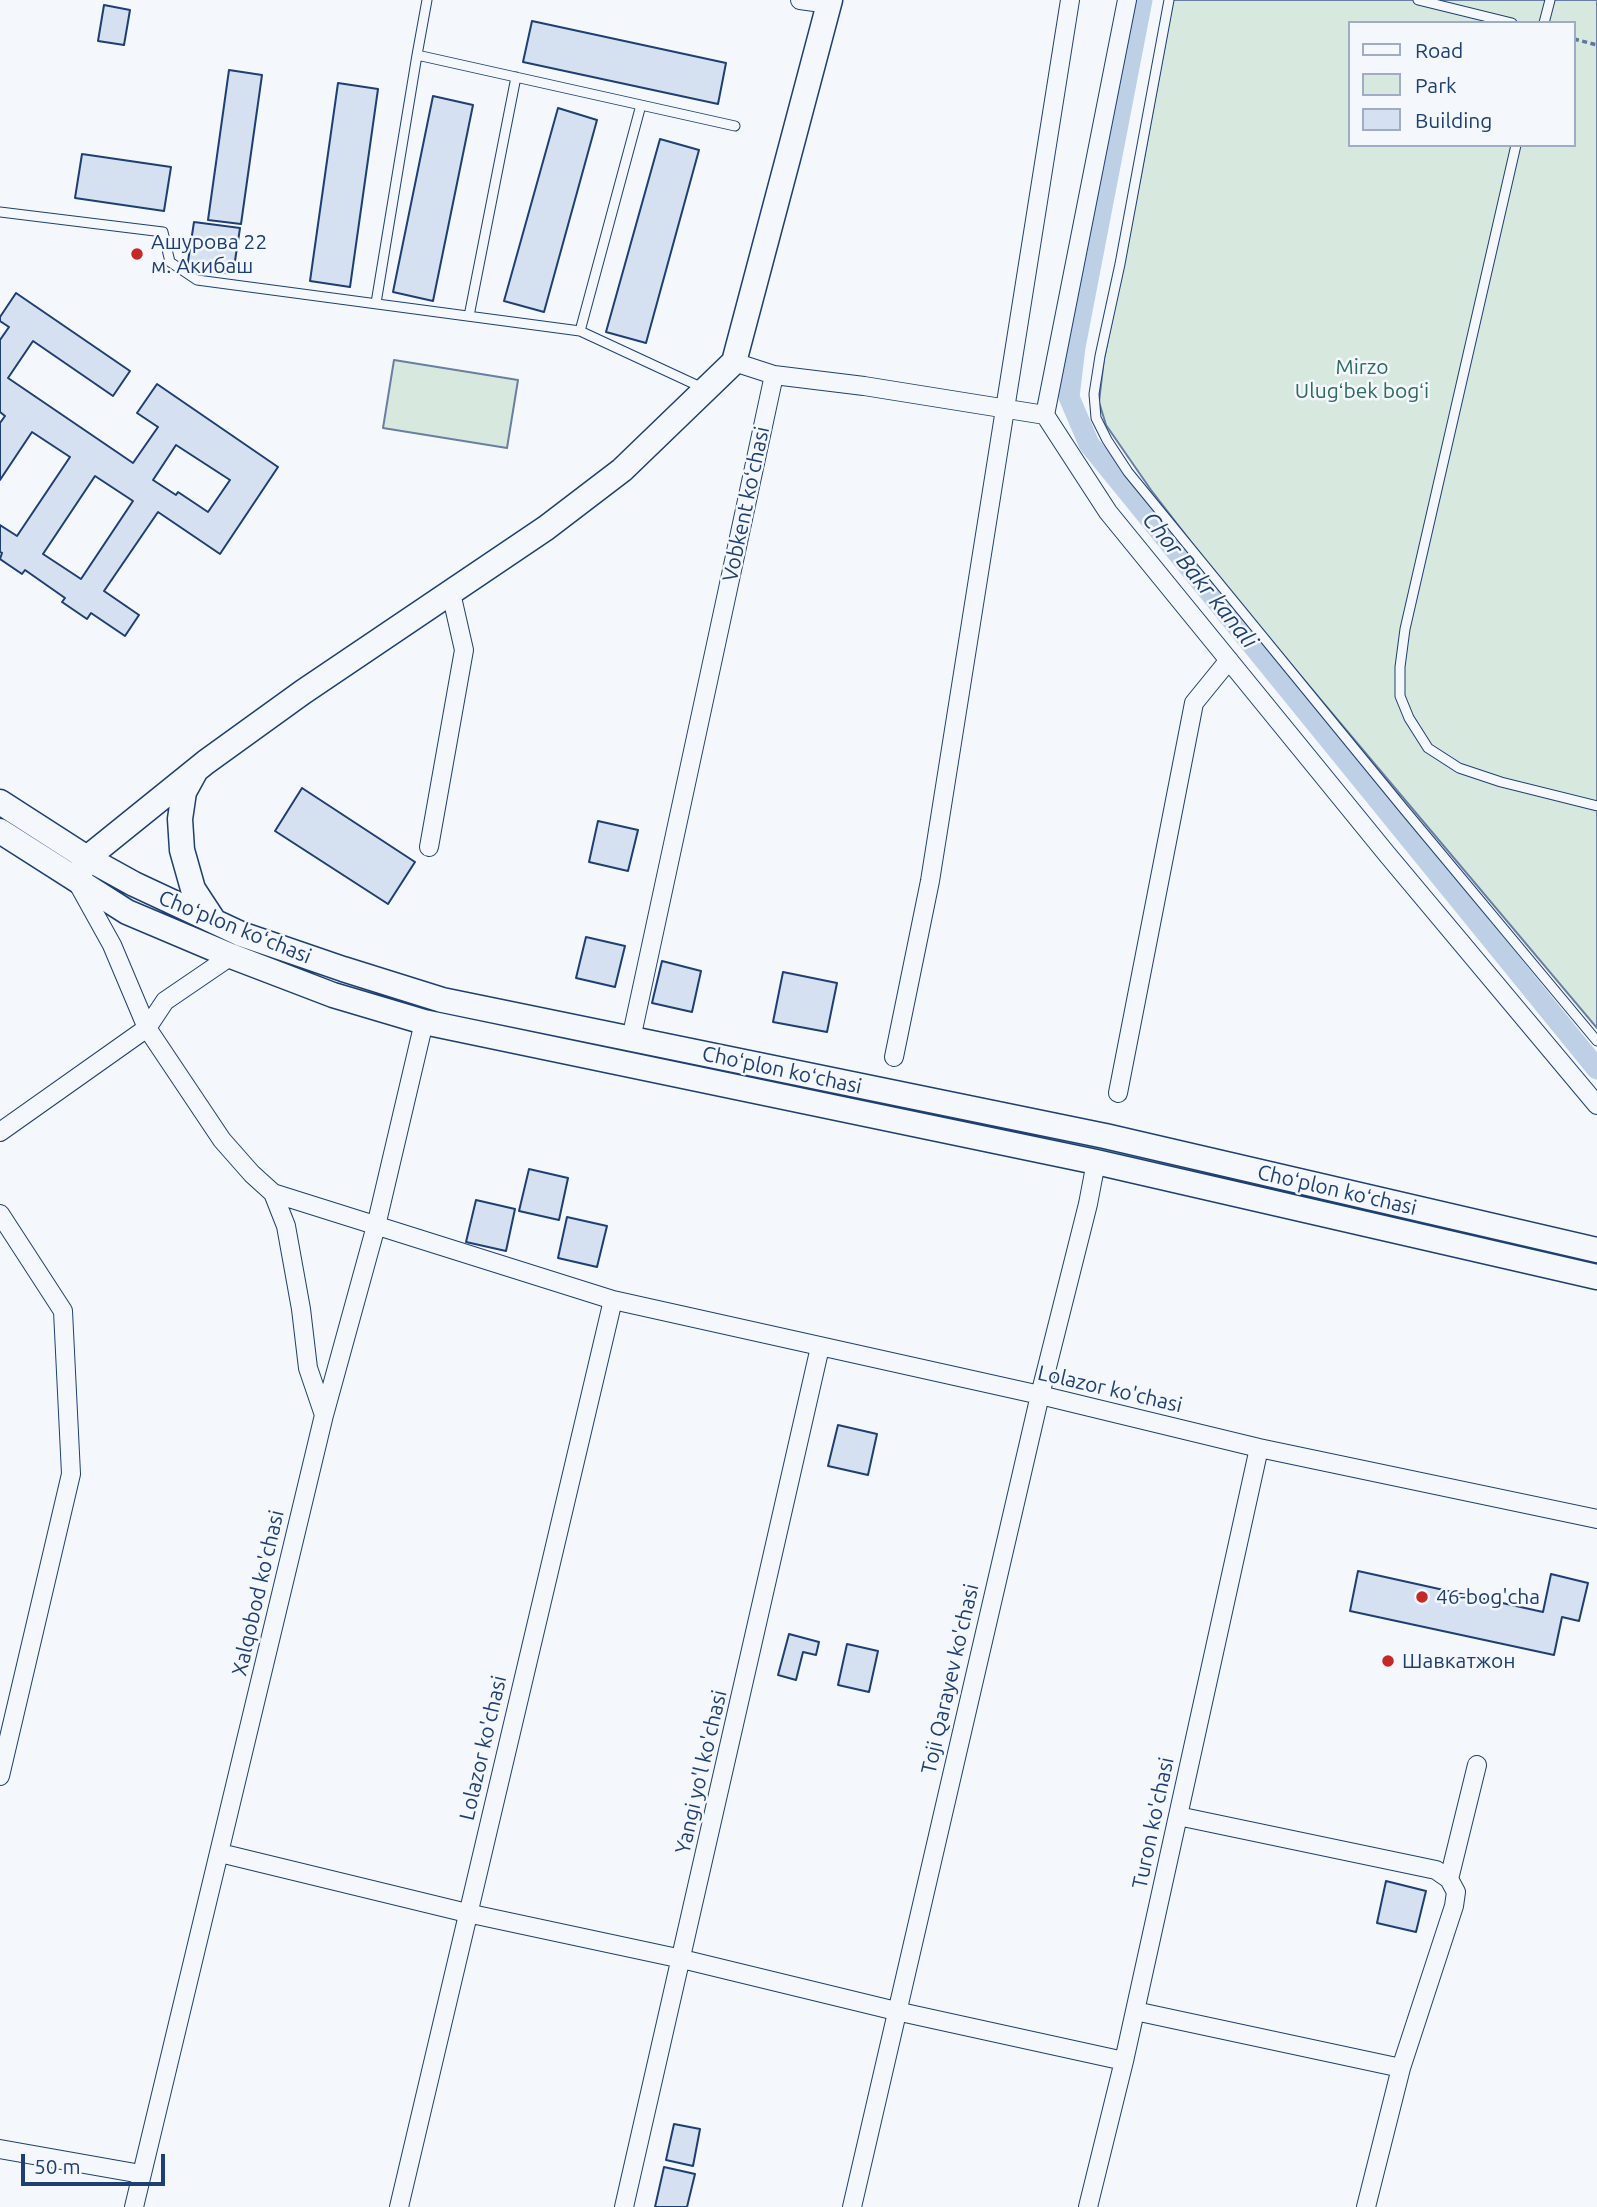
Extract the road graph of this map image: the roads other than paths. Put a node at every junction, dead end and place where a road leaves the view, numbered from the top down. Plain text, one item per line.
1 (427, 0) edge
2 (800, 0) edge
3 (1070, 0) edge
4 (1127, 0) edge
5 (1169, 0) edge
6 (1418, 0) edge
7 (1550, 0) edge
8 (829, 2) edge
9 (1504, 21) edge
10 (1545, 21) edge
11 (417, 55) junction
12 (516, 77) junction
13 (641, 105) junction
14 (735, 126) dead end
15 (1516, 147) edge
16 (0, 212) edge
17 (376, 303) junction
18 (469, 316) junction
19 (580, 331) junction
20 (734, 362) junction
21 (774, 375) junction
22 (706, 389) junction
23 (1007, 408) junction
24 (1045, 415) junction
25 (451, 593) junction
26 (1229, 660) junction
27 (197, 769) junction
28 (0, 802) edge
29 (1597, 806) edge
30 (0, 831) edge
31 (429, 847) dead end
32 (87, 858) junction
33 (77, 882) junction
34 (215, 922) junction
35 (231, 956) junction
36 (424, 1022) junction
37 (147, 1028) junction
38 (631, 1039) junction
39 (1597, 1041) edge
40 (894, 1057) dead end
41 (1118, 1093) dead end
42 (1597, 1105) edge
43 (0, 1132) edge
44 (1096, 1162) junction
45 (273, 1193) junction
46 (0, 1214) edge
47 (376, 1226) junction
48 (1597, 1250) edge
49 (1597, 1277) edge
50 (613, 1300) junction
51 (820, 1347) junction
52 (1040, 1395) junction
53 (324, 1415) junction
54 (1259, 1448) junction
55 (1597, 1519) edge
56 (1477, 1765) dead end
57 (0, 1776) edge
58 (1178, 1816) junction
59 (220, 1853) junction
60 (1449, 1879) junction
61 (467, 1913) junction
62 (682, 1959) junction
63 (896, 2011) junction
64 (1135, 2011) junction
65 (1124, 2061) junction
66 (1401, 2068) junction
67 (0, 2149) edge
68 (141, 2174) junction
69 (134, 2207) edge
70 (399, 2207) edge
71 (624, 2207) edge
72 (852, 2207) edge
73 (1088, 2207) edge
74 (1366, 2207) edge

1 - 11 lane
2 - 8 street
3 - 23 street
4 - 24 street
5 - 39 lane
6 - 9 lane
7 - 10 lane
8 - 20 main road
11 - 12 lane
11 - 17 lane
12 - 13 lane
12 - 18 lane
13 - 14 lane
13 - 19 lane
15 - 29 lane
16 - 17 lane
17 - 18 lane
18 - 19 lane
19 - 22 lane
20 - 21 street
20 - 22 main road
21 - 23 street
21 - 38 street, Vobkent koʻchasi
22 - 25 main road
23 - 24 street
23 - 40 street
24 - 26 street
25 - 27 main road
25 - 31 street
26 - 41 street
26 - 42 street
27 - 32 main road
27 - 34 main road
28 - 32 main road, Choʻplon koʻchasi
30 - 33 main road, Choʻplon koʻchasi
32 - 33 main road
32 - 34 main road, Choʻplon koʻchasi
33 - 35 main road, Choʻplon koʻchasi
33 - 37 street
34 - 38 main road, Choʻplon koʻchasi
35 - 36 main road, Choʻplon koʻchasi
35 - 37 street
36 - 44 main road, Choʻplon koʻchasi
36 - 47 street, Xalqobod ko'chasi
37 - 43 street
37 - 45 street
38 - 48 main road, Choʻplon koʻchasi
44 - 49 main road, Choʻplon koʻchasi
44 - 52 street, Toji Qarayev ko'chasi
45 - 47 street, Lolazor ko'chasi
45 - 53 street
46 - 57 street
47 - 50 street, Lolazor ko'chasi
47 - 53 street, Xalqobod ko'chasi
50 - 51 street, Lolazor ko'chasi
50 - 61 street, Lolazor ko'chasi
51 - 52 street, Lolazor ko'chasi
51 - 62 street, Yangi yo'l ko'chasi
52 - 54 street, Lolazor ko'chasi
52 - 63 street, Toji Qarayev ko'chasi
53 - 59 street, Xalqobod ko'chasi
54 - 55 street, Lolazor ko'chasi
54 - 58 street, Turon ko'chasi
56 - 60 street
58 - 60 street
58 - 64 street, Turon ko'chasi
59 - 61 street
59 - 68 street, Xalqobod ko'chasi
60 - 66 street
61 - 62 street
61 - 70 street, Lolazor ko'chasi
62 - 63 street
62 - 71 street, Yangi yo'l ko'chasi
63 - 65 street
63 - 72 street, Toji Qarayev ko'chasi
64 - 65 street, Turon ko'chasi
64 - 66 street
65 - 73 street, Turon ko'chasi
66 - 74 street
67 - 68 street
68 - 69 street, Xalqobod ko'chasi

